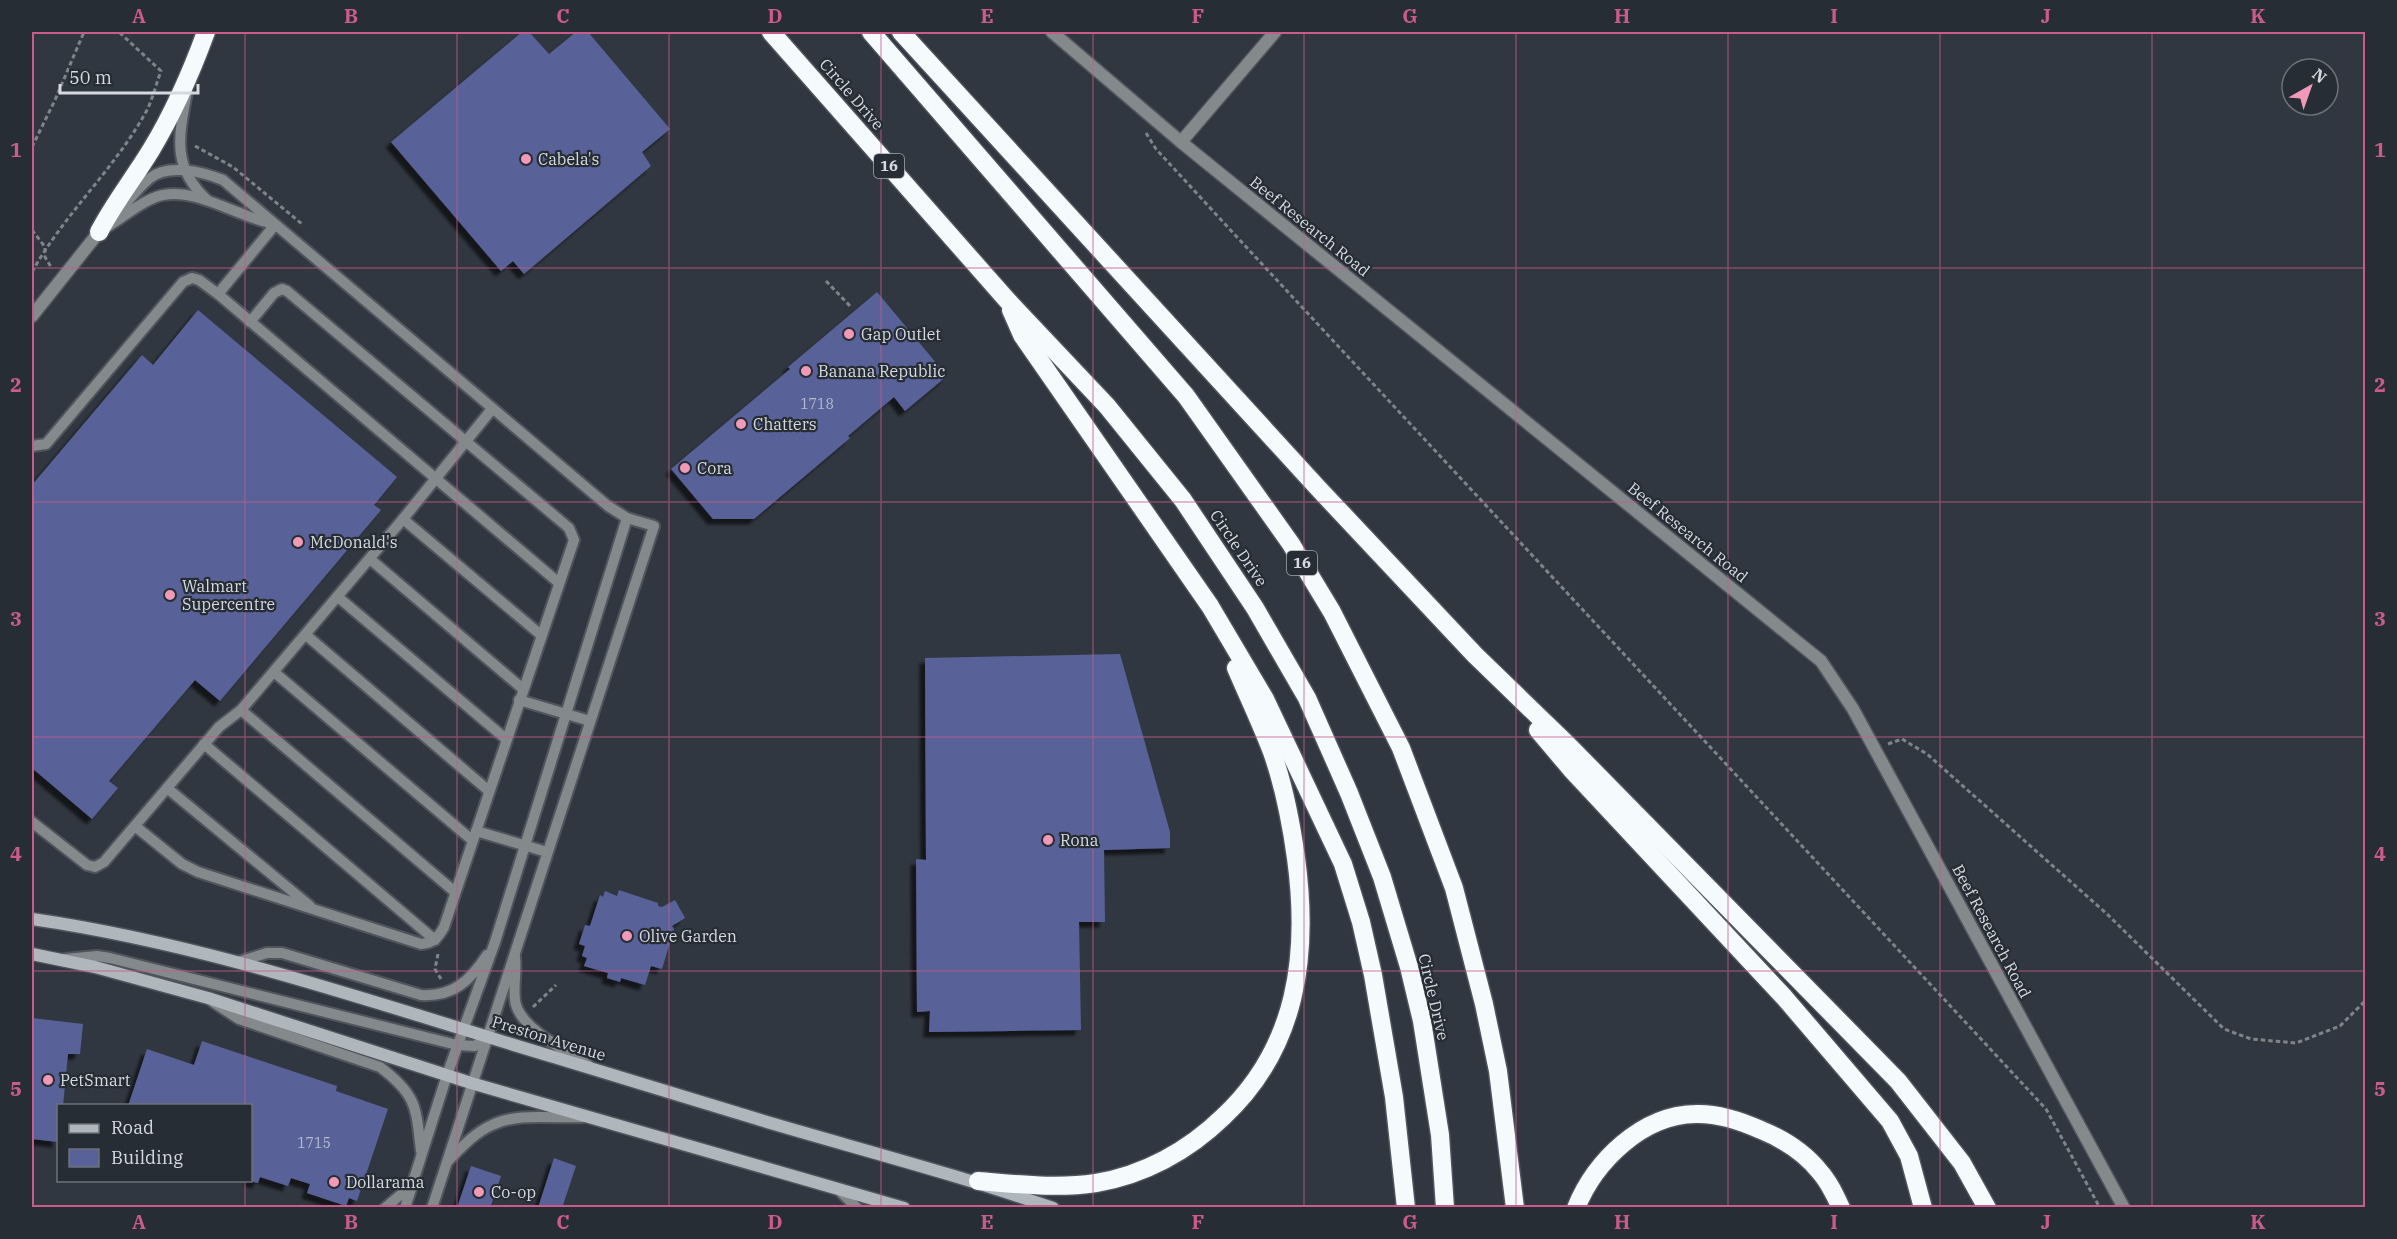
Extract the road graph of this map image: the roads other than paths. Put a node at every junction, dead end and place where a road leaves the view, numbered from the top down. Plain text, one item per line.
1 (206, 32) edge
2 (771, 32) edge
3 (872, 32) edge
4 (901, 32) edge
5 (1052, 32) edge
6 (1275, 32) edge
7 (191, 74) junction
8 (1181, 142) junction
9 (185, 171) junction
10 (209, 202) junction
11 (272, 224) junction
12 (99, 232) junction
13 (218, 294) junction
14 (1007, 300) junction
15 (32, 316) edge
16 (250, 322) junction
17 (492, 409) junction
18 (466, 441) junction
19 (32, 446) edge
20 (437, 477) junction
21 (627, 518) junction
22 (403, 519) junction
23 (370, 559) junction
24 (559, 583) junction
25 (338, 597) junction
26 (1210, 606) junction
27 (306, 635) junction
28 (541, 635) junction
29 (1475, 655) junction
30 (274, 672) junction
31 (523, 688) junction
32 (519, 700) junction
33 (241, 710) junction
34 (566, 714) junction
35 (590, 721) junction
36 (506, 739) junction
37 (204, 744) junction
38 (167, 788) junction
39 (489, 791) junction
40 (135, 826) junction
41 (34, 829) edge
42 (474, 836) junction
43 (525, 846) junction
44 (547, 852) junction
45 (455, 892) junction
46 (315, 910) junction
47 (32, 919) edge
48 (435, 940) junction
49 (495, 942) junction
50 (32, 954) edge
51 (514, 955) junction
52 (62, 960) junction
53 (238, 962) junction
54 (208, 998) junction
55 (463, 1029) junction
56 (487, 1037) junction
57 (457, 1046) junction
58 (596, 1070) junction
59 (447, 1075) junction
60 (471, 1083) junction
61 (586, 1117) junction
62 (422, 1154) junction
63 (446, 1164) junction
64 (978, 1181) junction
65 (412, 1185) junction
66 (840, 1191) junction
67 (385, 1208) edge
68 (405, 1208) edge
69 (432, 1208) edge
70 (857, 1208) edge
71 (904, 1208) edge
72 (1053, 1208) edge
73 (1406, 1208) edge
74 (1445, 1208) edge
75 (1515, 1208) edge
76 (1576, 1208) edge
77 (1841, 1208) edge
78 (1923, 1208) edge
79 (1988, 1208) edge
80 (2124, 1208) edge

1 - 7 highway
2 - 14 highway, Circle Drive / 16
3 - 75 highway, 16
4 - 29 highway
5 - 8 street, Beef Research Road
6 - 8 street
7 - 9 lane
7 - 12 highway
8 - 80 street, Beef Research Road
9 - 10 lane
9 - 11 lane
9 - 12 lane
10 - 11 lane
10 - 12 lane
11 - 13 lane
11 - 17 lane
12 - 15 street
13 - 16 lane
13 - 19 lane
14 - 26 highway
14 - 74 highway, Circle Drive / 16
16 - 18 lane
16 - 20 lane
17 - 18 lane
17 - 21 lane
18 - 20 lane
18 - 24 lane
20 - 22 lane
20 - 24 lane
21 - 34 lane
21 - 35 lane
22 - 23 lane
22 - 28 lane
23 - 25 lane
23 - 31 lane
24 - 28 lane
25 - 27 lane
25 - 36 lane
26 - 64 highway
26 - 73 highway
27 - 30 lane
27 - 39 lane
28 - 31 lane
29 - 78 highway
29 - 79 highway
30 - 33 lane
30 - 42 lane
31 - 32 lane
32 - 34 lane
32 - 36 lane
33 - 37 lane
33 - 45 lane
34 - 35 lane
34 - 43 lane
35 - 44 lane
36 - 39 lane
37 - 38 lane
37 - 48 lane
38 - 40 lane
38 - 46 lane
39 - 42 lane
40 - 41 lane
40 - 46 lane
42 - 43 lane
42 - 45 lane
43 - 44 lane
43 - 49 lane
44 - 51 lane
45 - 48 lane
46 - 48 lane
47 - 53 main road, Preston Avenue
49 - 53 lane
49 - 55 lane
50 - 52 main road
51 - 56 lane
51 - 58 lane
52 - 54 main road
52 - 57 lane
53 - 55 main road, Preston Avenue
54 - 59 main road
54 - 62 lane
55 - 56 main road, Preston Avenue
55 - 57 lane
56 - 57 lane
56 - 58 main road, Preston Avenue
56 - 60 lane
57 - 59 lane
58 - 64 main road, Preston Avenue
59 - 60 main road
59 - 62 lane
60 - 61 main road
60 - 63 lane
61 - 63 lane
61 - 66 main road
62 - 65 lane
63 - 69 lane
64 - 72 main road, Preston Avenue
65 - 67 lane
65 - 68 lane
66 - 70 lane
66 - 71 main road
76 - 77 highway

